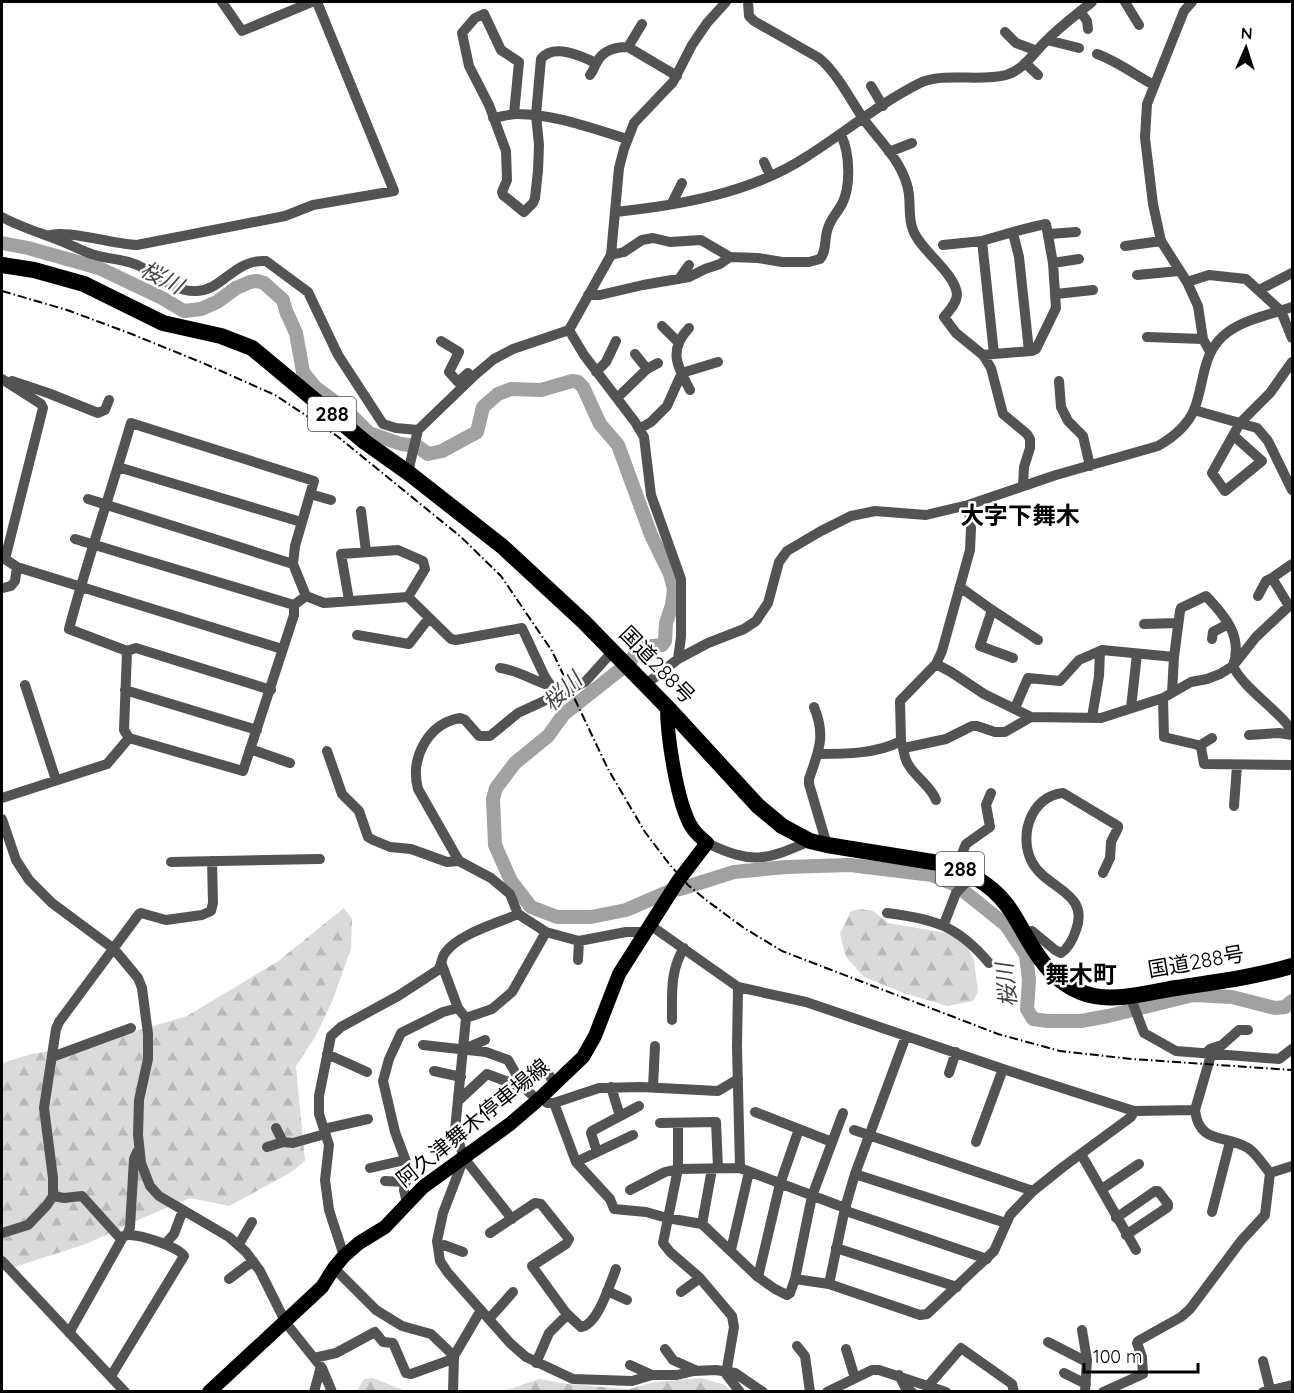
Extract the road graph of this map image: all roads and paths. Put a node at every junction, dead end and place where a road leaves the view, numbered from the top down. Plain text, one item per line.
1 (222, 2) edge
2 (312, 2) edge
3 (317, 2) edge
4 (726, 2) edge
5 (748, 2) edge
6 (1092, 2) edge
7 (1125, 2) edge
8 (1192, 2) edge
9 (1080, 11) junction
10 (642, 24) dead end
11 (1139, 25) dead end
12 (1088, 28) dead end
13 (1005, 32) dead end
14 (1047, 40) junction
15 (628, 47) junction
16 (1079, 48) dead end
17 (1036, 51) junction
18 (1097, 54) dead end
19 (596, 63) junction
20 (1025, 63) junction
21 (590, 75) dead end
22 (1038, 75) dead end
23 (677, 76) junction
24 (1154, 85) junction
25 (870, 86) dead end
26 (883, 106) junction
27 (514, 114) junction
28 (536, 115) junction
29 (493, 118) junction
30 (863, 118) junction
31 (841, 135) junction
32 (627, 140) junction
33 (912, 143) dead end
34 (889, 152) junction
35 (764, 162) dead end
36 (770, 176) junction
37 (682, 183) dead end
38 (672, 203) junction
39 (823, 207) dead end
40 (616, 212) junction
41 (2, 217) edge
42 (831, 218) junction
43 (1076, 232) dead end
44 (1013, 233) junction
45 (1049, 234) junction
46 (48, 236) junction
47 (982, 241) junction
48 (670, 242) junction
49 (1161, 242) junction
50 (943, 245) dead end
51 (1125, 246) dead end
52 (611, 255) junction
53 (669, 255) dead end
54 (730, 257) junction
55 (1079, 259) dead end
56 (1053, 263) junction
57 (2, 265) edge
58 (689, 265) dead end
59 (1179, 271) junction
60 (1293, 273) edge
61 (1137, 275) dead end
62 (679, 279) junction
63 (1187, 282) junction
64 (1094, 290) dead end
65 (1259, 290) junction
66 (1056, 294) junction
67 (588, 295) junction
68 (1293, 307) edge
69 (1281, 311) junction
70 (662, 326) dead end
71 (689, 328) dead end
72 (569, 330) junction
73 (1147, 337) dead end
74 (1293, 338) edge
75 (1203, 339) junction
76 (615, 340) dead end
77 (441, 341) dead end
78 (678, 342) junction
79 (1029, 351) junction
80 (1210, 352) junction
81 (635, 354) dead end
82 (994, 354) junction
83 (983, 355) junction
84 (718, 362) dead end
85 (1293, 362) edge
86 (597, 372) junction
87 (475, 375) junction
88 (682, 375) junction
89 (3, 381) edge
90 (1059, 381) dead end
91 (690, 390) dead end
92 (617, 398) junction
93 (109, 400) dead end
94 (1194, 410) junction
95 (1240, 423) junction
96 (639, 429) junction
97 (417, 434) junction
98 (1234, 436) junction
99 (1090, 466) junction
100 (118, 467) junction
101 (408, 472) junction
102 (1023, 486) junction
103 (1293, 490) edge
104 (310, 494) junction
105 (88, 499) dead end
106 (332, 500) dead end
107 (104, 505) junction
108 (968, 505) junction
109 (361, 511) dead end
110 (300, 522) junction
111 (75, 539) dead end
112 (93, 544) junction
113 (366, 552) junction
114 (3, 559) edge
115 (293, 564) junction
116 (1293, 564) edge
117 (16, 567) junction
118 (1272, 578) junction
119 (80, 586) junction
120 (960, 587) junction
121 (3, 588) dead end
122 (306, 596) junction
123 (1258, 596) dead end
124 (408, 597) junction
125 (349, 600) junction
126 (1174, 600) dead end
127 (294, 605) junction
128 (1291, 609) edge
129 (992, 610) junction
130 (1180, 611) junction
131 (429, 618) junction
132 (1178, 623) junction
133 (1144, 624) dead end
134 (1228, 624) junction
135 (357, 635) dead end
136 (1212, 639) dead end
137 (1038, 640) dead end
138 (282, 649) junction
139 (127, 651) junction
140 (1100, 651) junction
141 (614, 652) junction
142 (1137, 654) junction
143 (1174, 657) junction
144 (1013, 658) dead end
145 (678, 659) junction
146 (936, 664) junction
147 (1233, 666) junction
148 (500, 668) dead end
149 (641, 681) junction
150 (25, 685) dead end
151 (551, 686) junction
152 (125, 690) junction
153 (271, 690) junction
154 (564, 693) junction
155 (1168, 695) junction
156 (667, 707) junction
157 (814, 707) dead end
158 (1015, 708) junction
159 (1131, 708) junction
160 (1031, 717) junction
161 (1092, 717) junction
162 (257, 730) junction
163 (1293, 734) edge
164 (1249, 735) dead end
165 (129, 738) junction
166 (1212, 738) dead end
167 (902, 745) junction
168 (1199, 746) junction
169 (250, 749) junction
170 (327, 751) dead end
171 (818, 754) junction
172 (290, 763) dead end
173 (1293, 765) edge
174 (1237, 766) junction
175 (56, 780) junction
176 (991, 793) dead end
177 (2, 798) edge
178 (936, 800) dead end
179 (1234, 806) dead end
180 (2, 819) edge
181 (810, 841) junction
182 (707, 843) junction
183 (827, 845) junction
184 (320, 859) dead end
185 (212, 861) junction
186 (459, 861) junction
187 (171, 862) dead end
188 (956, 868) junction
189 (1103, 873) dead end
190 (968, 879) junction
191 (887, 913) dead end
192 (518, 914) junction
193 (944, 924) junction
194 (648, 929) junction
195 (546, 932) junction
196 (1024, 932) junction
197 (579, 941) junction
198 (684, 948) junction
199 (114, 949) junction
200 (578, 960) dead end
201 (989, 963) dead end
202 (442, 965) junction
203 (1293, 966) edge
204 (738, 987) junction
205 (1132, 1005) junction
206 (458, 1008) junction
207 (466, 1018) junction
208 (672, 1020) dead end
209 (130, 1028) dead end
210 (1248, 1030) dead end
211 (906, 1036) junction
212 (485, 1040) dead end
213 (423, 1045) dead end
214 (655, 1046) dead end
215 (464, 1049) junction
216 (1211, 1049) junction
217 (1293, 1049) edge
218 (956, 1052) junction
219 (327, 1054) junction
220 (52, 1057) junction
221 (545, 1069) dead end
222 (1003, 1069) junction
223 (434, 1071) dead end
224 (367, 1072) dead end
225 (949, 1073) dead end
226 (618, 1075) dead end
227 (461, 1077) junction
228 (738, 1079) junction
229 (555, 1084) junction
230 (614, 1087) junction
231 (652, 1087) junction
232 (524, 1088) junction
233 (539, 1100) junction
234 (458, 1101) junction
235 (554, 1103) junction
236 (639, 1106) dead end
237 (1195, 1110) junction
238 (1134, 1111) junction
239 (755, 1112) dead end
240 (843, 1113) dead end
241 (620, 1116) junction
242 (368, 1119) dead end
243 (660, 1122) dead end
244 (678, 1123) junction
245 (276, 1128) dead end
246 (799, 1129) junction
247 (854, 1130) dead end
248 (325, 1132) junction
249 (633, 1135) dead end
250 (868, 1135) junction
251 (283, 1142) junction
252 (832, 1142) junction
253 (1230, 1142) junction
254 (976, 1143) dead end
255 (139, 1147) junction
256 (267, 1147) dead end
257 (597, 1152) junction
258 (1081, 1154) junction
259 (464, 1158) junction
260 (405, 1160) junction
261 (576, 1162) junction
262 (1139, 1164) dead end
263 (1293, 1166) edge
264 (370, 1168) dead end
265 (715, 1168) junction
266 (678, 1169) junction
267 (745, 1170) junction
268 (855, 1173) junction
269 (1270, 1173) junction
270 (385, 1181) dead end
271 (406, 1182) junction
272 (780, 1184) junction
273 (1102, 1189) junction
274 (630, 1190) dead end
275 (1033, 1191) junction
276 (53, 1196) junction
277 (812, 1196) junction
278 (407, 1203) junction
279 (845, 1208) junction
280 (183, 1210) junction
281 (1212, 1212) dead end
282 (667, 1218) junction
283 (1116, 1218) junction
284 (512, 1219) junction
285 (252, 1222) dead end
286 (1006, 1223) junction
287 (702, 1224) junction
288 (2, 1233) edge
289 (490, 1233) dead end
290 (1126, 1235) junction
291 (125, 1236) junction
292 (165, 1244) junction
293 (239, 1244) junction
294 (444, 1245) dead end
295 (836, 1248) junction
296 (731, 1250) junction
297 (1136, 1250) dead end
298 (463, 1252) dead end
299 (344, 1256) junction
300 (987, 1258) junction
301 (253, 1261) junction
302 (2, 1262) edge
303 (334, 1268) junction
304 (616, 1269) dead end
305 (759, 1277) junction
306 (700, 1278) junction
307 (230, 1279) dead end
308 (795, 1280) junction
309 (829, 1284) junction
310 (957, 1287) junction
311 (607, 1291) junction
312 (513, 1292) dead end
313 (681, 1292) dead end
314 (627, 1300) dead end
315 (481, 1310) junction
316 (567, 1315) junction
317 (489, 1319) junction
318 (286, 1323) junction
319 (1083, 1330) dead end
320 (69, 1333) junction
321 (1048, 1342) dead end
322 (797, 1346) dead end
323 (664, 1349) dead end
324 (846, 1349) dead end
325 (454, 1356) junction
326 (805, 1356) junction
327 (314, 1358) junction
328 (793, 1359) dead end
329 (1263, 1361) dead end
330 (536, 1362) junction
331 (1087, 1362) junction
332 (630, 1365) dead end
333 (322, 1368) junction
334 (695, 1371) junction
335 (726, 1371) junction
336 (1064, 1373) dead end
337 (652, 1375) junction
338 (899, 1375) junction
339 (111, 1376) junction
340 (851, 1384) edge
341 (929, 1385) junction
342 (1293, 1385) edge
343 (1086, 1388) edge
344 (1266, 1390) edge
345 (125, 1392) edge
346 (209, 1392) edge
347 (314, 1392) edge
348 (332, 1392) edge
349 (453, 1392) edge
350 (740, 1392) edge
351 (763, 1392) edge
352 (810, 1392) edge
353 (826, 1392) edge
354 (912, 1392) edge
355 (946, 1392) edge
356 (1014, 1392) edge
357 (1103, 1392) edge

1 - 2 street
3 - 46 street
4 - 23 street
5 - 30 street
6 - 9 street
7 - 11 street
8 - 24 street
9 - 12 street
9 - 14 street
10 - 15 street
13 - 17 street
14 - 16 street
14 - 17 street
15 - 19 street
15 - 23 street
17 - 20 street
18 - 24 street
19 - 21 street
19 - 28 street
20 - 22 street
20 - 26 street
23 - 32 street
24 - 49 street
25 - 26 street
26 - 30 street
27 - 28 street
27 - 29 street
27 - 29 street
28 - 29 street
28 - 32 street
30 - 31 street
30 - 34 street
31 - 36 street
31 - 42 street
32 - 40 street
33 - 34 street
34 - 83 street
35 - 36 street
36 - 38 street
37 - 38 street
38 - 40 street
39 - 42 street
40 - 52 street
41 - 46 street
42 - 54 street
43 - 45 street
44 - 45 street
44 - 47 street
44 - 79 street
45 - 56 street
46 - 97 street
47 - 50 street
47 - 82 street
48 - 52 street
48 - 53 street
48 - 54 street
49 - 51 street
49 - 59 street
52 - 67 street
54 - 62 street
55 - 56 street
56 - 66 street
57 - 101 highway, 国道288号 / 288
58 - 62 street
59 - 61 street
59 - 63 street
60 - 65 street
62 - 67 street
63 - 65 street
63 - 75 street
64 - 66 street
65 - 69 street
66 - 79 street
67 - 72 street
68 - 69 street
69 - 74 street
69 - 80 street
70 - 78 street
71 - 78 street
72 - 86 street
72 - 87 street
73 - 75 street
75 - 80 street
76 - 86 street
77 - 87 street
78 - 88 street
79 - 82 street
80 - 94 street
81 - 92 street
82 - 83 street
83 - 102 street
84 - 88 street
85 - 95 street
86 - 92 street
87 - 97 street
88 - 91 street
88 - 96 street
89 - 93 street
89 - 114 street
90 - 99 street
92 - 96 street
94 - 95 street
94 - 99 street
95 - 98 street
95 - 103 street
96 - 145 street
97 - 101 street
98 - 98 street
99 - 102 street
100 - 104 street
100 - 107 street
100 - 110 street
101 - 141 highway, 国道288号 / 288
102 - 108 street
104 - 106 street
104 - 110 street
105 - 107 street
107 - 112 street
107 - 115 street
108 - 120 street
108 - 145 street
109 - 113 street
110 - 115 street
111 - 112 street
112 - 119 street
112 - 127 street
113 - 124 street
113 - 125 street
114 - 117 street
115 - 122 street
116 - 118 street
117 - 119 street
117 - 121 street
118 - 123 street
118 - 128 street
119 - 138 street
119 - 139 street
120 - 129 street
120 - 146 street
122 - 125 street
122 - 127 street
124 - 125 street
124 - 131 street
126 - 130 street
127 - 138 street
128 - 147 street
129 - 137 street
129 - 144 street
130 - 132 street
130 - 134 street
131 - 135 street
131 - 151 street
132 - 133 street
132 - 143 street
134 - 136 street
134 - 147 street
138 - 153 street
139 - 152 street
139 - 153 street
140 - 142 street
140 - 158 street
140 - 161 street
141 - 149 highway, 国道288号 / 288
141 - 154 street
142 - 143 street
142 - 159 street
143 - 155 street
145 - 149 street
146 - 158 street
146 - 167 street
147 - 155 street
147 - 163 street
148 - 151 street
149 - 156 highway, 国道288号 / 288
150 - 175 street
151 - 154 street
152 - 162 street
152 - 165 street
153 - 162 street
154 - 186 street
155 - 159 street
155 - 168 street
156 - 181 highway, 国道288号 / 288
156 - 182 main road
157 - 171 street
158 - 160 street
159 - 161 street
160 - 161 street
160 - 167 street
162 - 169 street
163 - 164 street
165 - 169 street
165 - 175 street
166 - 168 street
167 - 171 street
167 - 178 street
168 - 174 street
169 - 172 street
170 - 186 street
171 - 183 street
173 - 174 street
174 - 179 street
175 - 177 street
176 - 188 street
180 - 199 street
181 - 182 street
181 - 183 highway, 国道288号 / 288
182 - 194 main road, 阿久津舞木停車場線
183 - 188 highway, 国道288号 / 288
184 - 185 street
185 - 187 street
185 - 199 street
186 - 192 street
188 - 190 highway, 国道288号 / 288
189 - 196 street
190 - 193 street
190 - 196 highway, 国道288号 / 288
191 - 193 street
192 - 195 street
192 - 202 street
193 - 201 street
194 - 197 street
194 - 198 street
194 - 229 main road, 阿久津舞木停車場線
195 - 197 street
195 - 207 street
196 - 205 highway, 国道288号 / 288
197 - 200 street
198 - 204 street
198 - 208 street
199 - 220 street
199 - 255 street
202 - 206 street
202 - 219 street
203 - 205 highway, 国道288号 / 288
204 - 211 street
204 - 228 street
205 - 216 street
206 - 207 street
206 - 260 street
207 - 215 street
209 - 220 street
210 - 216 street
211 - 218 street
211 - 250 street
212 - 215 street
213 - 215 street
214 - 231 street
215 - 227 street
215 - 232 street
216 - 217 street
216 - 237 street
218 - 222 street
218 - 225 street
219 - 224 street
219 - 248 street
220 - 276 street
221 - 229 street
222 - 238 street
222 - 254 street
223 - 227 street
226 - 230 street
227 - 234 street
228 - 231 street
228 - 267 street
229 - 233 main road, 阿久津舞木停車場線
230 - 231 street
230 - 235 street
230 - 241 street
232 - 233 street
232 - 234 street
233 - 235 street
233 - 259 main road, 阿久津舞木停車場線
234 - 259 street
235 - 261 street
236 - 241 street
237 - 238 street
237 - 253 street
238 - 258 street
239 - 246 street
240 - 252 street
241 - 257 street
242 - 248 street
243 - 244 street
244 - 265 street
244 - 266 street
245 - 251 street
246 - 252 street
246 - 272 street
247 - 250 street
248 - 251 street
248 - 299 street
249 - 257 street
250 - 268 street
250 - 275 street
251 - 256 street
252 - 277 street
253 - 269 street
253 - 281 street
255 - 280 street
255 - 291 street
257 - 261 street
258 - 273 street
258 - 275 street
259 - 278 main road, 阿久津舞木停車場線
259 - 284 street
259 - 315 street
260 - 264 street
260 - 271 street
261 - 282 street
262 - 273 street
263 - 269 street
265 - 266 street
265 - 267 street
265 - 287 street
266 - 274 street
266 - 282 street
267 - 272 street
267 - 296 street
268 - 279 street
268 - 286 street
269 - 357 street
270 - 271 street
271 - 278 street
272 - 277 street
272 - 305 street
273 - 283 street
275 - 286 street
276 - 288 street
276 - 291 street
277 - 279 street
277 - 308 street
278 - 299 main road, 阿久津舞木停車場線
279 - 295 street
279 - 300 street
280 - 292 street
280 - 293 street
282 - 287 street
282 - 306 street
283 - 290 street
283 - 290 street
284 - 289 street
284 - 316 street
285 - 293 street
286 - 300 street
287 - 296 street
290 - 297 street
291 - 292 street
291 - 320 street
292 - 339 street
293 - 301 street
294 - 298 street
295 - 309 street
295 - 310 street
296 - 305 street
299 - 303 main road, 阿久津舞木停車場線
300 - 310 street
301 - 307 street
301 - 318 street
302 - 320 street
303 - 318 main road, 阿久津舞木停車場線
303 - 325 street
304 - 311 street
305 - 308 street
306 - 313 street
306 - 335 street
308 - 309 street
309 - 310 street
311 - 314 street
311 - 316 street
312 - 317 street
315 - 317 street
315 - 325 street
316 - 330 street
317 - 330 street
318 - 327 street
318 - 346 main road, 阿久津舞木停車場線
319 - 331 street
320 - 339 street
321 - 331 street
322 - 326 street
323 - 334 street
324 - 340 street
325 - 327 street
325 - 349 street
326 - 328 street
326 - 352 street
327 - 333 street
329 - 344 street
330 - 337 street
331 - 343 street
332 - 337 street
333 - 347 street
333 - 348 street
334 - 335 street
334 - 337 street
335 - 350 street
335 - 351 street
336 - 343 street
338 - 340 street
338 - 341 street
338 - 354 street
339 - 345 street
340 - 353 street
341 - 355 street
341 - 356 street
342 - 344 street

